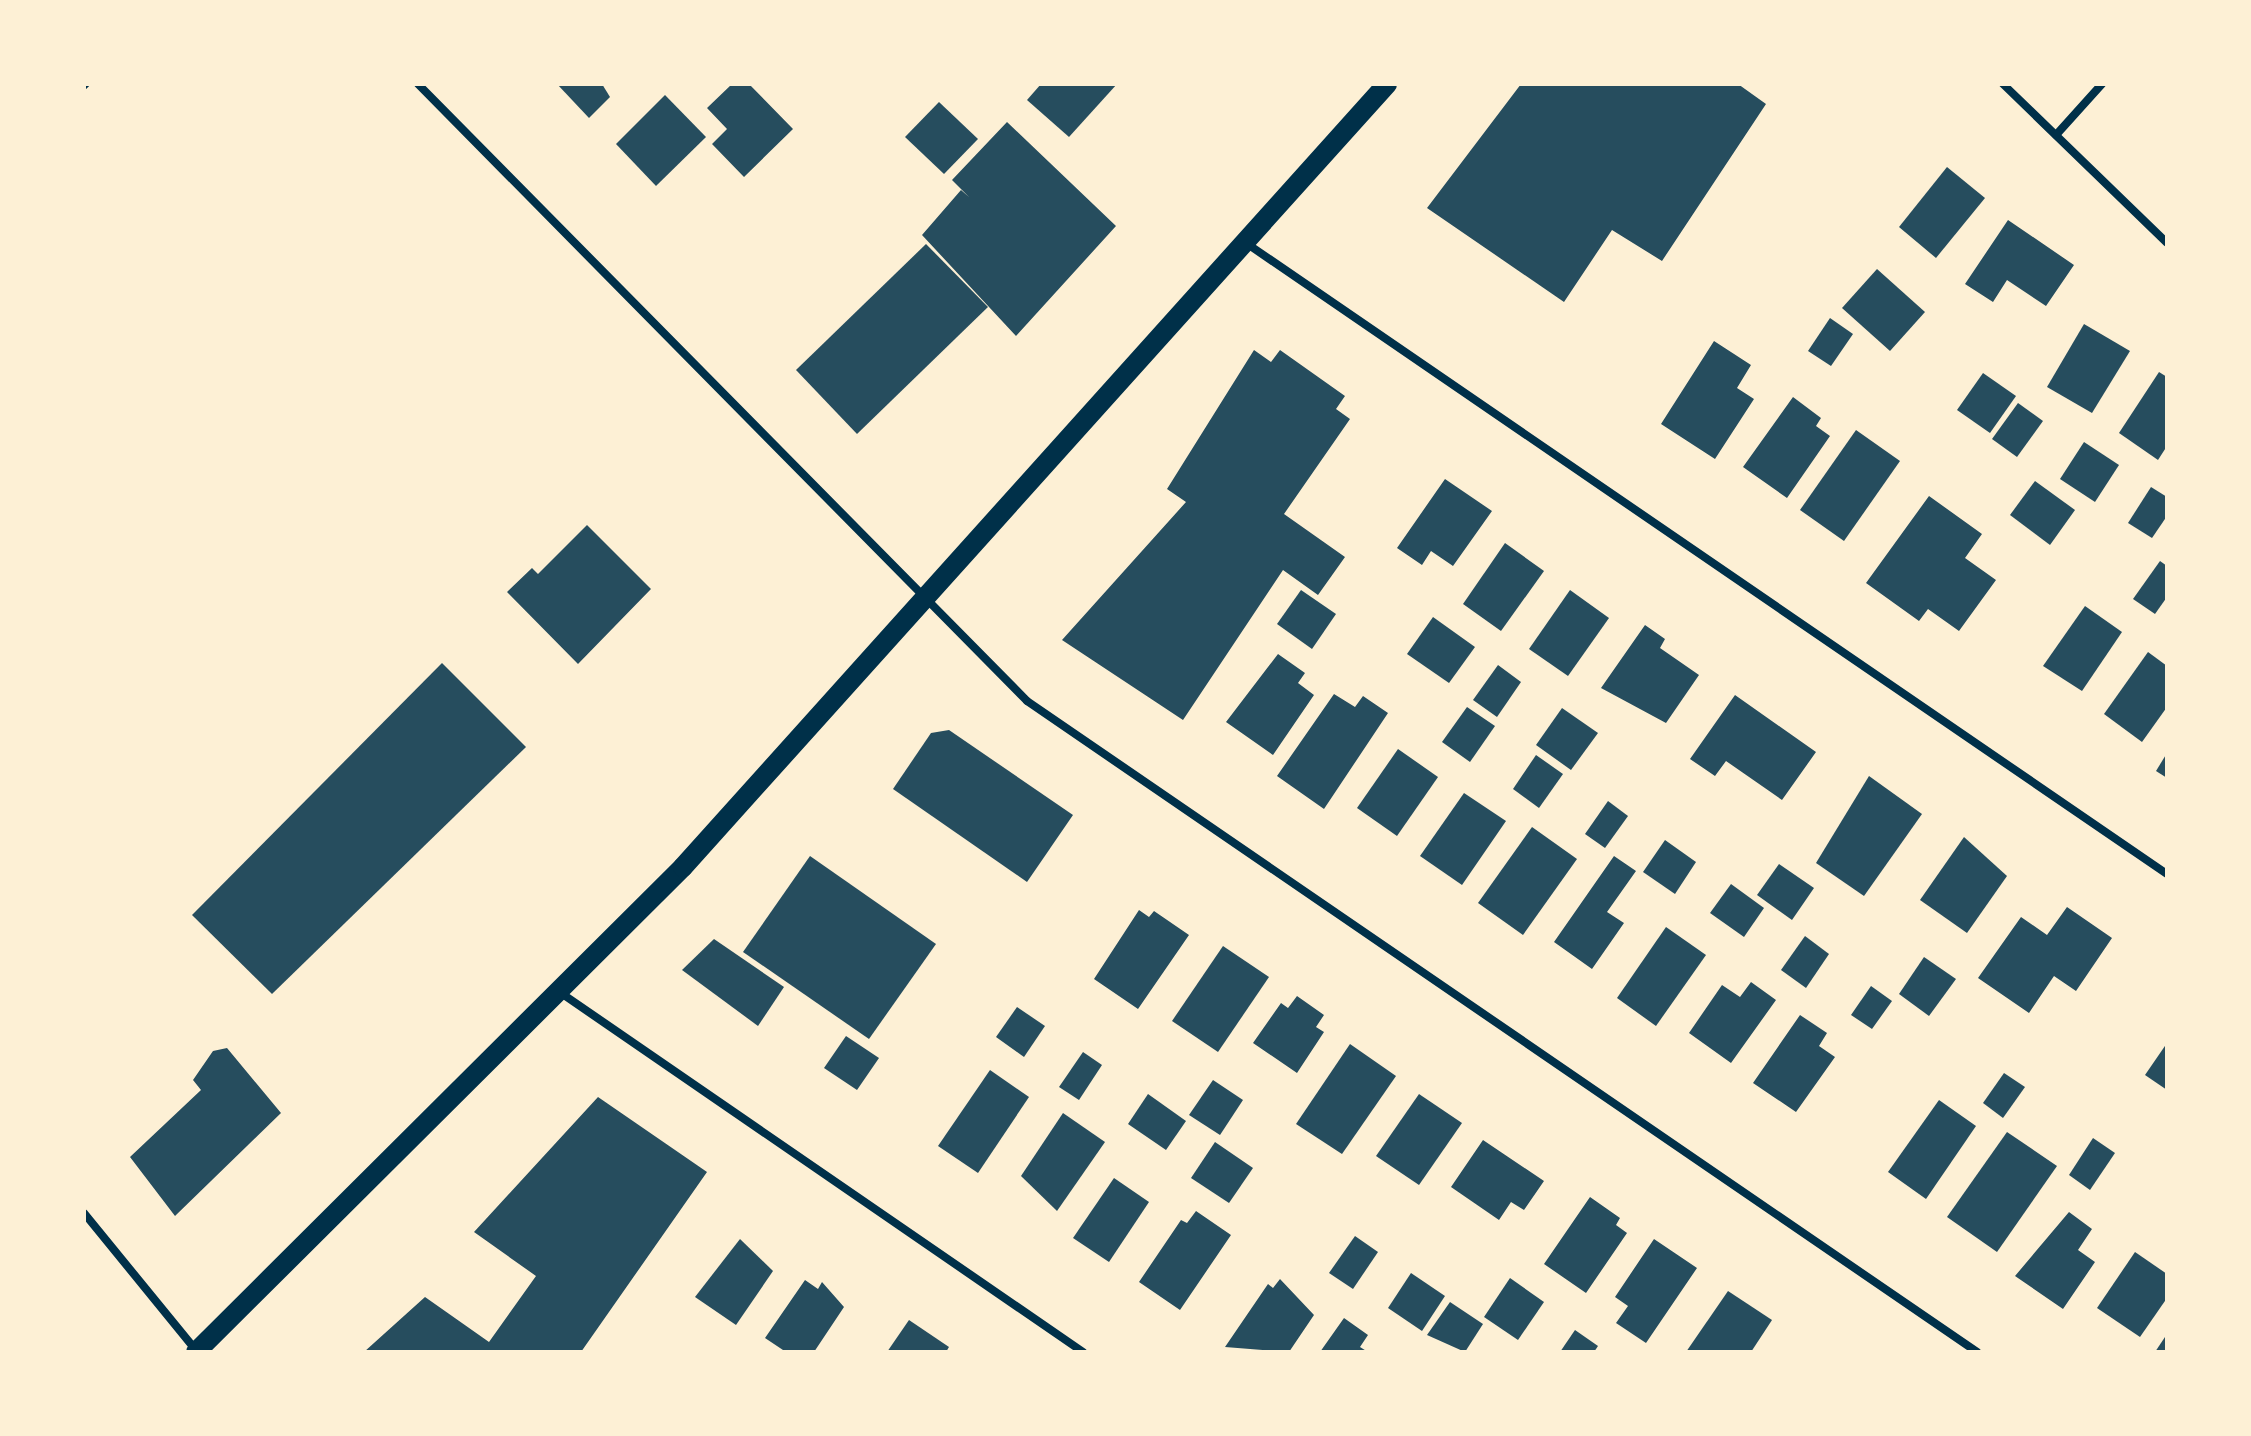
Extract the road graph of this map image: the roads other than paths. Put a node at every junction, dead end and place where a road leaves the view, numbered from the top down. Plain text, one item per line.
1 (418, 84) edge
2 (1387, 84) edge
3 (2003, 84) edge
4 (2102, 84) edge
5 (2056, 135) junction
6 (1245, 242) junction
7 (2167, 243) edge
8 (928, 597) junction
9 (2167, 874) edge
10 (561, 993) junction
11 (84, 1213) edge
12 (197, 1352) edge
13 (1083, 1352) edge
14 (1977, 1352) edge

1 - 8 street
2 - 6 main road
3 - 5 street
4 - 5 street
5 - 7 street
6 - 8 main road
6 - 9 street
8 - 10 main road
8 - 14 street
10 - 12 main road
10 - 13 street
11 - 12 street

